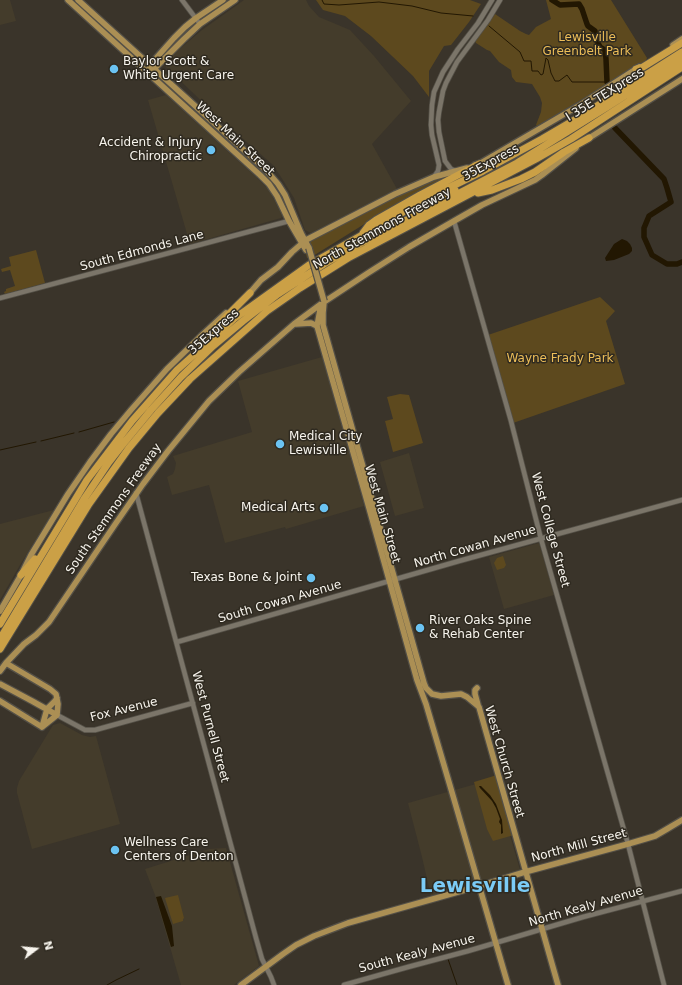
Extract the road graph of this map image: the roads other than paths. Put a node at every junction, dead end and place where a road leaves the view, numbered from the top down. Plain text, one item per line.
1 (68, 0) edge
2 (78, 0) edge
3 (182, 0) edge
4 (223, 0) edge
5 (235, 0) edge
6 (492, 0) edge
7 (500, 0) edge
8 (196, 18) junction
9 (200, 24) junction
10 (467, 38) junction
11 (682, 39) edge
12 (472, 42) junction
13 (682, 43) edge
14 (682, 52) edge
15 (682, 59) edge
16 (152, 67) junction
17 (682, 67) edge
18 (636, 69) junction
19 (147, 72) junction
20 (682, 79) edge
21 (624, 106) junction
22 (431, 112) junction
23 (439, 112) junction
24 (542, 138) junction
25 (589, 138) junction
26 (540, 148) junction
27 (254, 159) junction
28 (479, 164) junction
29 (248, 165) junction
30 (456, 171) junction
31 (434, 177) junction
32 (470, 194) junction
33 (289, 221) junction
34 (454, 221) junction
35 (393, 227) junction
36 (302, 233) junction
37 (314, 236) junction
38 (360, 236) junction
39 (304, 242) junction
40 (300, 288) joint
41 (250, 293) junction
42 (0, 298) edge
43 (323, 302) junction
44 (294, 324) junction
45 (317, 326) junction
46 (321, 339) junction
47 (330, 349) junction
48 (177, 370) junction
49 (136, 493) junction
50 (682, 500) edge
51 (541, 539) junction
52 (43, 552) junction
53 (21, 575) junction
54 (392, 580) junction
55 (0, 611) edge
56 (0, 624) edge
57 (0, 639) edge
58 (176, 642) junction
59 (0, 650) edge
60 (6, 663) junction
61 (0, 671) edge
62 (2, 685) edge
63 (477, 688) dead end
64 (432, 694) joint
65 (57, 698) junction
66 (0, 702) edge
67 (193, 703) junction
68 (479, 707) junction
69 (47, 709) junction
70 (58, 715) junction
71 (42, 727) junction
72 (682, 820) edge
73 (628, 844) junction
74 (525, 872) junction
75 (480, 886) junction
76 (682, 891) edge
77 (642, 902) junction
78 (542, 930) junction
79 (496, 943) junction
80 (266, 966) junction
81 (241, 985) edge
82 (274, 985) edge
83 (344, 985) edge
84 (508, 985) edge
85 (558, 985) edge
86 (664, 985) edge

1 - 19 main road, West Main Street
2 - 16 main road, West Main Street
3 - 8 street
4 - 8 main road
5 - 9 main road
6 - 10 street
7 - 12 street
8 - 9 street
8 - 16 main road
9 - 16 main road
10 - 12 street
10 - 22 street
11 - 18 main road, North Stemmons Freeway
12 - 23 street
13 - 18 highway
14 - 24 highway, North Stemmons Freeway
15 - 26 highway, I 35E TEXpress
16 - 19 main road
16 - 27 main road, West Main Street
17 - 21 highway, North Stemmons Freeway
18 - 28 main road, North Stemmons Freeway
19 - 29 main road, West Main Street
20 - 25 main road
21 - 26 highway
21 - 32 highway, North Stemmons Freeway
22 - 23 street
22 - 31 street
23 - 30 street
24 - 35 highway
24 - 38 highway, North Stemmons Freeway
25 - 32 highway
25 - 34 main road
26 - 35 highway, 35Express
27 - 29 main road
27 - 36 main road, West Main Street
28 - 30 main road, North Stemmons Freeway
28 - 38 highway
29 - 33 main road, West Main Street
30 - 31 main road, North Stemmons Freeway
31 - 37 main road, North Stemmons Freeway
32 - 40 highway, North Stemmons Freeway
33 - 39 main road, West Main Street
33 - 42 street, South Edmonds Lane
34 - 43 main road
34 - 51 street, West College Street
35 - 57 highway, 35Express
36 - 37 main road
36 - 39 main road, West Main Street
37 - 39 main road, North Stemmons Freeway
38 - 48 highway, North Stemmons Freeway
39 - 41 main road
39 - 43 main road, West Main Street
40 - 59 highway, South Stemmons Freeway
41 - 48 highway
41 - 53 main road
43 - 44 main road, South Stemmons Freeway
43 - 45 main road, West Main Street
43 - 47 main road, West Main Street
44 - 45 main road
44 - 49 main road, South Stemmons Freeway
45 - 46 main road, West Main Street
46 - 47 main road
46 - 54 main road, West Main Street
47 - 54 main road, West Main Street
48 - 52 highway
49 - 58 street, West Purnell Street
49 - 60 main road, South Stemmons Freeway
50 - 51 street, North Cowan Avenue
51 - 54 street, North Cowan Avenue
51 - 73 street, West College Street
52 - 53 highway
52 - 56 highway
53 - 55 main road
54 - 58 street, South Cowan Avenue
54 - 64 main road, West Main Street
54 - 75 main road, West Main Street
58 - 67 street, West Purnell Street
60 - 61 main road, South Stemmons Freeway
60 - 65 main road
62 - 69 main road, Fox Avenue
63 - 68 main road
64 - 68 main road, West Church Street
65 - 69 main road
65 - 70 main road
66 - 71 main road
67 - 70 street, Fox Avenue
67 - 80 street, West Purnell Street
68 - 74 main road, West Church Street
69 - 70 main road, Fox Avenue
69 - 71 main road
70 - 71 main road
72 - 73 main road, North Mill Street
73 - 74 main road, North Mill Street
73 - 77 street, West College Street
74 - 75 main road, North Mill Street
74 - 78 main road, West Church Street
75 - 79 main road, West Main Street
75 - 80 main road, North Mill Street
76 - 77 street, North Kealy Avenue
77 - 78 street, North Kealy Avenue
77 - 86 street, West College Street
78 - 79 street, North Kealy Avenue
78 - 85 main road, West Church Street
79 - 83 street, South Kealy Avenue
79 - 84 main road, West Main Street
80 - 81 main road, North Mill Street
80 - 82 street, West Purnell Street

